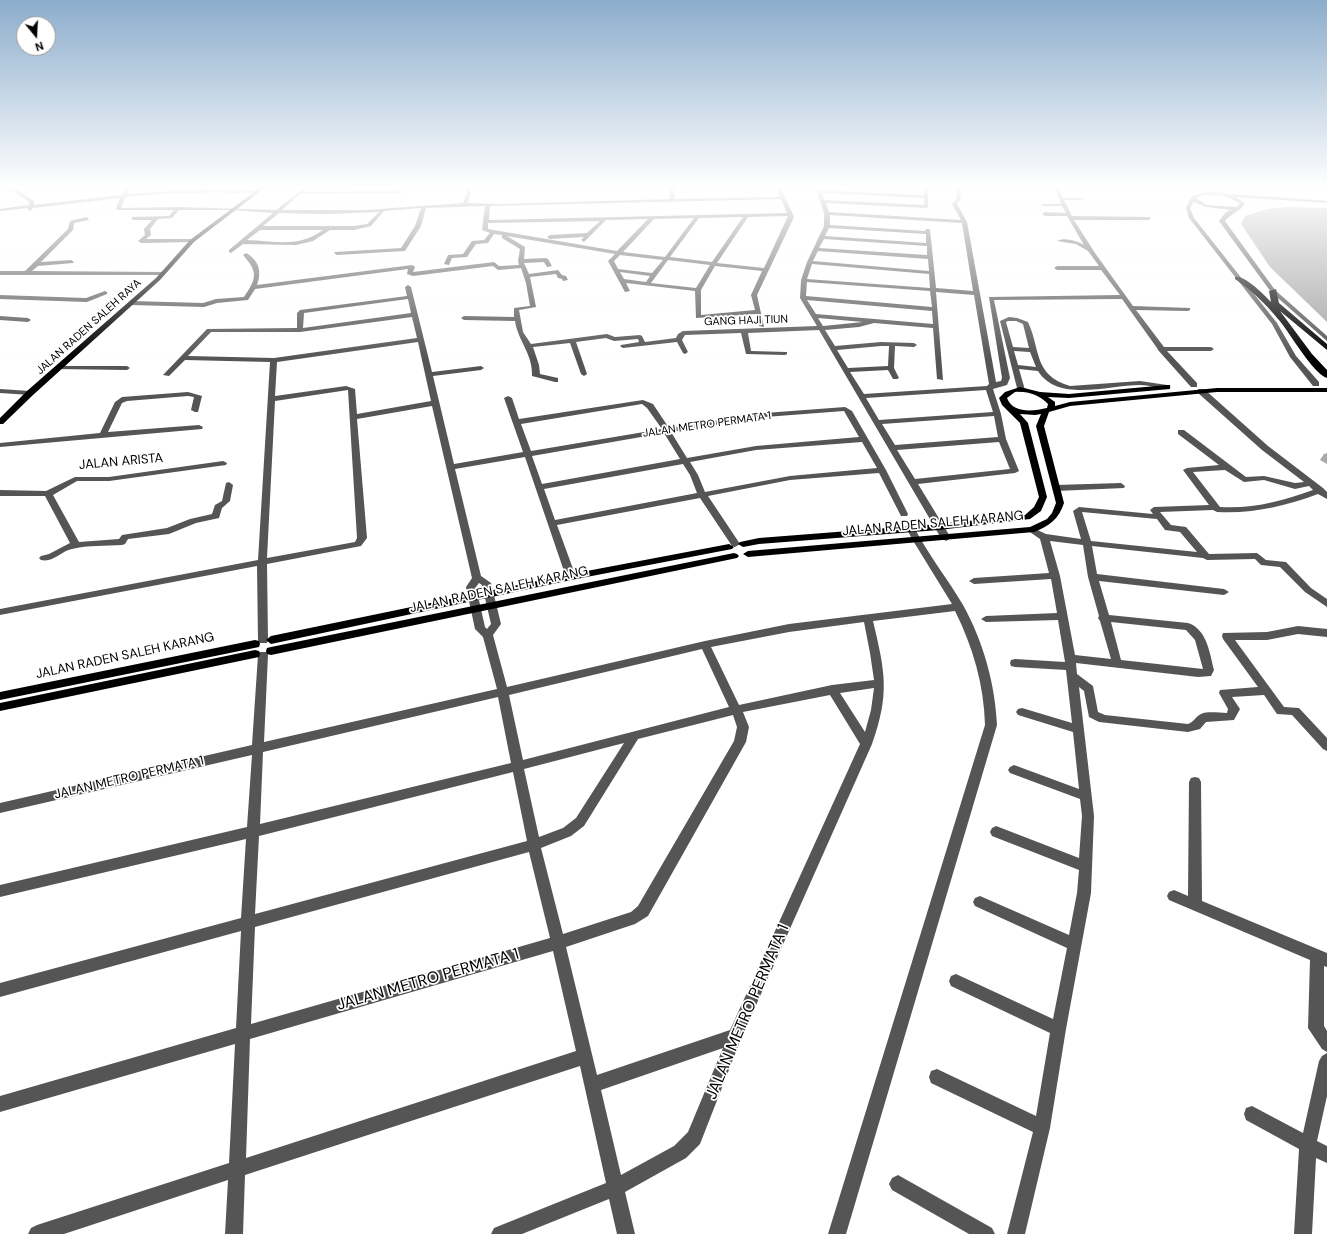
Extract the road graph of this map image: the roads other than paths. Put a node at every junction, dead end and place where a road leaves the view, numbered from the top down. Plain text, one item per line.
1 (57, 244) edge
2 (189, 244) edge
3 (241, 244) edge
4 (407, 244) edge
5 (473, 244) edge
6 (515, 244) edge
7 (565, 244) edge
8 (580, 244) edge
9 (627, 244) edge
10 (677, 244) edge
11 (727, 244) edge
12 (779, 244) edge
13 (818, 244) edge
14 (910, 244) edge
15 (968, 244) edge
16 (1078, 244) edge
17 (1086, 244) edge
18 (1211, 244) edge
19 (1238, 244) edge
20 (929, 245) joint
21 (578, 246) junction
22 (815, 249) junction
23 (1089, 249) junction
24 (231, 251) dead end
25 (619, 252) junction
26 (337, 253) dead end
27 (246, 255) dead end
28 (930, 257) junction
29 (666, 258) junction
30 (71, 262) dead end
31 (810, 262) junction
32 (714, 263) junction
33 (37, 264) junction
34 (447, 264) dead end
35 (521, 264) junction
36 (549, 266) dead end
37 (1057, 268) dead end
38 (1103, 268) junction
39 (616, 270) junction
40 (767, 270) junction
41 (0, 273) edge
42 (27, 273) junction
43 (932, 273) junction
44 (163, 274) junction
45 (654, 275) junction
46 (526, 276) junction
47 (1237, 278) junction
48 (565, 280) dead end
49 (804, 280) junction
50 (622, 281) junction
51 (648, 283) junction
52 (254, 287) junction
53 (408, 287) dead end
54 (698, 290) junction
55 (933, 290) junction
56 (627, 291) dead end
57 (1273, 291) junction
58 (105, 292) dead end
59 (977, 292) junction
60 (0, 297) edge
61 (410, 297) junction
62 (1124, 297) junction
63 (803, 298) junction
64 (131, 303) junction
65 (1131, 308) junction
66 (935, 309) junction
67 (1188, 309) dead end
68 (757, 312) junction
69 (414, 315) junction
70 (813, 316) junction
71 (0, 318) edge
72 (464, 318) dead end
73 (518, 319) junction
74 (28, 320) dead end
75 (871, 322) junction
76 (762, 326) dead end
77 (936, 326) junction
78 (820, 328) junction
79 (300, 330) junction
80 (744, 331) junction
81 (1327, 339) edge
82 (420, 340) junction
83 (572, 340) junction
84 (679, 340) junction
85 (643, 344) junction
86 (892, 344) junction
87 (914, 345) dead end
88 (529, 346) junction
89 (623, 346) dead end
90 (832, 348) junction
91 (1327, 348) edge
92 (1010, 349) junction
93 (1160, 349) junction
94 (1034, 350) junction
95 (1211, 350) dead end
96 (685, 352) dead end
97 (785, 353) dead end
98 (182, 358) junction
99 (1310, 359) junction
100 (274, 360) junction
101 (1015, 367) junction
102 (1327, 367) edge
103 (58, 368) junction
104 (127, 368) dead end
105 (481, 368) dead end
106 (891, 368) junction
107 (1040, 369) junction
108 (845, 370) junction
109 (428, 374) junction
110 (584, 374) dead end
111 (167, 375) dead end
112 (1327, 375) edge
113 (895, 378) dead end
114 (941, 379) dead end
115 (555, 380) dead end
116 (1316, 384) junction
117 (1327, 384) edge
118 (1194, 385) junction
119 (991, 387) junction
120 (1166, 387) junction
121 (1021, 390) junction
122 (1327, 390) edge
123 (0, 391) edge
124 (1201, 391) junction
125 (30, 393) junction
126 (1039, 393) junction
127 (861, 396) junction
128 (508, 398) dead end
129 (273, 399) junction
130 (435, 403) junction
131 (1012, 408) junction
132 (195, 410) dead end
133 (1048, 410) junction
134 (997, 414) junction
135 (353, 417) junction
136 (0, 422) edge
137 (516, 422) junction
138 (876, 422) junction
139 (198, 428) dead end
140 (666, 430) junction
141 (1181, 432) dead end
142 (103, 435) junction
143 (864, 439) junction
144 (1002, 439) junction
145 (0, 446) edge
146 (892, 448) junction
147 (528, 454) junction
148 (684, 460) junction
149 (222, 463) dead end
150 (450, 467) junction
151 (1227, 467) junction
152 (882, 470) junction
153 (912, 482) junction
154 (1311, 483) junction
155 (229, 485) dead end
156 (1120, 486) dead end
157 (540, 487) junction
158 (1056, 488) junction
159 (0, 493) edge
160 (1324, 493) edge
161 (48, 494) junction
162 (702, 494) junction
163 (1216, 507) junction
164 (904, 514) dead end
165 (1156, 517) dead end
166 (553, 523) junction
167 (939, 527) junction
168 (911, 529) junction
169 (1031, 530) junction
170 (1044, 536) junction
171 (946, 538) junction
172 (916, 540) junction
173 (1087, 543) junction
174 (76, 545) junction
175 (735, 548) junction
176 (748, 554) junction
177 (1202, 555) dead end
178 (44, 558) dead end
179 (262, 563) junction
180 (1055, 576) junction
181 (1094, 577) junction
182 (477, 578) junction
183 (571, 578) junction
184 (974, 581) dead end
185 (1224, 592) dead end
186 (489, 595) junction
187 (473, 598) junction
188 (1327, 604) edge
189 (492, 606) junction
190 (959, 607) junction
191 (476, 609) junction
192 (0, 612) edge
193 (1062, 616) junction
194 (868, 618) junction
195 (1103, 618) junction
196 (986, 619) dead end
197 (1327, 633) edge
198 (488, 635) junction
199 (705, 645) junction
200 (263, 647) junction
201 (1014, 663) dead end
202 (1117, 663) junction
203 (1071, 667) junction
204 (880, 683) junction
205 (832, 689) junction
206 (1266, 691) junction
207 (503, 693) junction
208 (0, 696) edge
209 (0, 707) edge
210 (736, 709) junction
211 (1022, 712) dead end
212 (1078, 729) junction
213 (634, 736) junction
214 (866, 744) junction
215 (1327, 746) edge
216 (257, 749) junction
217 (519, 765) junction
218 (1014, 770) dead end
219 (1195, 782) dead end
220 (1085, 796) junction
221 (0, 808) edge
222 (253, 832) junction
223 (996, 832) dead end
224 (534, 845) junction
225 (1086, 867) junction
226 (0, 891) edge
227 (1174, 896) dead end
228 (980, 902) dead end
229 (1195, 905) junction
230 (248, 923) junction
231 (557, 943) junction
232 (1074, 944) junction
233 (1322, 959) edge
234 (956, 981) dead end
235 (0, 990) edge
236 (1058, 1029) junction
237 (243, 1034) junction
238 (735, 1036) junction
239 (1327, 1044) edge
240 (585, 1056) junction
241 (1327, 1061) edge
242 (938, 1077) dead end
243 (592, 1085) junction
244 (0, 1104) edge
245 (1252, 1114) dead end
246 (1042, 1128) junction
247 (1308, 1146) junction
248 (1327, 1155) edge
249 (237, 1170) junction
250 (898, 1184) dead end
251 (615, 1188) junction
252 (37, 1234) edge
253 (234, 1234) edge
254 (500, 1234) edge
255 (626, 1234) edge
256 (837, 1234) edge
257 (986, 1234) edge
258 (1016, 1234) edge
259 (1303, 1234) edge

1 - 33 street
2 - 44 main road, JALAN RADEN SALEH RAYA
3 - 24 street
4 - 26 street
5 - 34 street
6 - 35 street
7 - 21 street
8 - 21 street
9 - 25 street
10 - 29 street
11 - 32 street
12 - 40 street
13 - 22 street
14 - 20 street
15 - 59 street
16 - 23 street
17 - 23 street
18 - 47 street
19 - 57 street
20 - 28 street
21 - 25 street
22 - 28 street
22 - 31 street
23 - 38 street
25 - 29 street
25 - 39 street
27 - 52 street
28 - 43 street
29 - 32 street
29 - 45 street
30 - 33 street
31 - 43 street
31 - 49 street
32 - 40 street
32 - 54 street
33 - 42 street
35 - 36 street
35 - 46 street
35 - 52 street
37 - 38 street
38 - 62 street
39 - 45 street
39 - 50 street
40 - 68 street
41 - 42 street
42 - 44 street
43 - 55 street
44 - 64 main road, JALAN RADEN SALEH RAYA
45 - 51 street
46 - 48 street
46 - 73 street
47 - 99 highway
47 - 116 street
49 - 55 street
49 - 63 street
50 - 51 street
50 - 56 street
51 - 54 street
52 - 64 street
53 - 61 street
54 - 68 street
55 - 59 street
55 - 66 street
57 - 81 street
57 - 91 highway
58 - 60 street
59 - 119 street
61 - 69 street
61 - 79 street
62 - 65 street
62 - 119 street
63 - 66 street
63 - 70 street
64 - 103 main road, JALAN RADEN SALEH RAYA
65 - 67 street
65 - 93 street
66 - 77 street
68 - 76 street
69 - 79 street
69 - 82 street
70 - 75 street
70 - 78 street
71 - 74 street
72 - 73 street
73 - 88 street
75 - 77 street
75 - 78 street, GANG HAJI TIUN
77 - 114 street
78 - 80 street, GANG HAJI TIUN
78 - 90 street
79 - 98 street
80 - 84 street, GANG HAJI TIUN
80 - 97 street
82 - 100 street
82 - 109 street
83 - 85 street
83 - 88 street
83 - 110 street
84 - 85 street
84 - 96 street
85 - 89 street
86 - 87 street
86 - 90 street
86 - 106 street
88 - 115 street
90 - 108 street
92 - 94 street
92 - 94 street
92 - 101 street
93 - 95 street
93 - 118 street
94 - 107 street
98 - 100 street
98 - 111 street
99 - 102 highway
99 - 112 highway
100 - 129 street
101 - 107 street
101 - 121 street
103 - 104 street
103 - 125 main road, JALAN RADEN SALEH RAYA
105 - 109 street
106 - 108 street
106 - 113 street
107 - 120 street
108 - 127 street
109 - 130 street
116 - 117 main road
116 - 118 main road
118 - 120 main road
119 - 127 street
119 - 134 street
120 - 126 main road
121 - 126 main road
121 - 131 main road, JALAN RADEN SALEH KARANG
122 - 124 main road
123 - 125 street
124 - 133 main road
124 - 154 street
125 - 136 main road, JALAN RADEN SALEH RAYA
126 - 133 main road
127 - 138 street
128 - 137 street
129 - 135 street
129 - 179 street
130 - 135 street
130 - 150 street
131 - 133 main road
131 - 167 main road, JALAN RADEN SALEH KARANG
132 - 142 street
133 - 158 main road, JALAN RADEN SALEH KARANG
134 - 138 street
134 - 144 street
135 - 179 street
137 - 140 street
137 - 147 street
138 - 146 street
139 - 142 street
140 - 143 street, JALAN METRO PERMATA 1
140 - 147 street, JALAN METRO PERMATA 1
140 - 148 street
141 - 151 street
142 - 145 street
143 - 148 street
143 - 152 street, JALAN METRO PERMATA 1
144 - 146 street
144 - 153 street
146 - 153 street
147 - 150 street, JALAN METRO PERMATA 1
147 - 157 street
148 - 157 street
148 - 162 street
149 - 161 street, JALAN ARISTA
150 - 182 street
151 - 154 street
151 - 163 street
152 - 162 street
152 - 164 street, JALAN METRO PERMATA 1
153 - 167 street
154 - 160 street
155 - 174 street
156 - 158 street
157 - 166 street
158 - 169 main road, JALAN RADEN SALEH KARANG
159 - 161 street
160 - 163 street
161 - 174 street
162 - 166 street
162 - 175 street
163 - 188 street
165 - 173 street
166 - 183 street
167 - 168 main road, JALAN RADEN SALEH KARANG
167 - 171 street
168 - 172 street
168 - 175 main road, JALAN RADEN SALEH KARANG
169 - 170 street
169 - 171 main road, JALAN RADEN SALEH KARANG
170 - 173 street
170 - 180 street
171 - 172 main road, JALAN RADEN SALEH KARANG
172 - 176 main road, JALAN RADEN SALEH KARANG
172 - 190 street
173 - 177 street
173 - 181 street
174 - 178 street
175 - 176 main road
175 - 176 main road, JALAN RADEN SALEH KARANG
175 - 183 main road, JALAN RADEN SALEH KARANG
175 - 189 main road, JALAN RADEN SALEH KARANG
179 - 192 street
179 - 200 street
180 - 184 street
180 - 193 street
181 - 185 street
181 - 195 street
182 - 186 street
182 - 187 street
183 - 186 main road, JALAN RADEN SALEH KARANG
186 - 187 main road, JALAN RADEN SALEH KARANG
186 - 189 street
187 - 191 street
187 - 200 main road, JALAN RADEN SALEH KARANG
189 - 191 main road, JALAN RADEN SALEH KARANG
189 - 198 street
190 - 194 street, JALAN METRO PERMATA 1
190 - 256 street
191 - 198 street
191 - 200 main road, JALAN RADEN SALEH KARANG
193 - 196 street
193 - 203 street
194 - 199 street, JALAN METRO PERMATA 1
194 - 204 street, JALAN METRO PERMATA 1
195 - 202 street
195 - 202 street
197 - 206 street
198 - 207 street
199 - 207 street, JALAN METRO PERMATA 1
199 - 210 street, JALAN METRO PERMATA 1
200 - 208 main road, JALAN RADEN SALEH KARANG
200 - 209 main road, JALAN RADEN SALEH KARANG
200 - 216 street
201 - 203 street
202 - 203 street
203 - 206 street
203 - 212 street
204 - 205 street
204 - 214 street, JALAN METRO PERMATA 1
205 - 210 street
205 - 214 street
206 - 215 street
207 - 216 street, JALAN METRO PERMATA 1
207 - 217 street
210 - 213 street
210 - 231 street, JALAN METRO PERMATA 1
211 - 212 street
212 - 220 street
213 - 217 street
213 - 224 street
214 - 238 street, JALAN METRO PERMATA 1
216 - 221 street, JALAN METRO PERMATA 1
216 - 222 street
217 - 222 street
217 - 224 street
218 - 220 street
219 - 229 street
220 - 225 street
222 - 226 street
222 - 230 street
223 - 225 street
224 - 230 street
224 - 231 street
225 - 232 street
227 - 229 street
228 - 232 street
229 - 233 street
230 - 235 street
230 - 237 street
231 - 237 street, JALAN METRO PERMATA 1
231 - 240 street
232 - 236 street
233 - 239 street
234 - 236 street
236 - 246 street
237 - 244 street, JALAN METRO PERMATA 1
237 - 249 street
238 - 243 street
238 - 251 street, JALAN METRO PERMATA 1
240 - 243 street
240 - 249 street
241 - 247 street
242 - 246 street
243 - 251 street
245 - 247 street
246 - 258 street
247 - 248 street
247 - 259 street
249 - 252 street
249 - 253 street
250 - 257 street
251 - 254 street, JALAN METRO PERMATA 1
251 - 255 street

